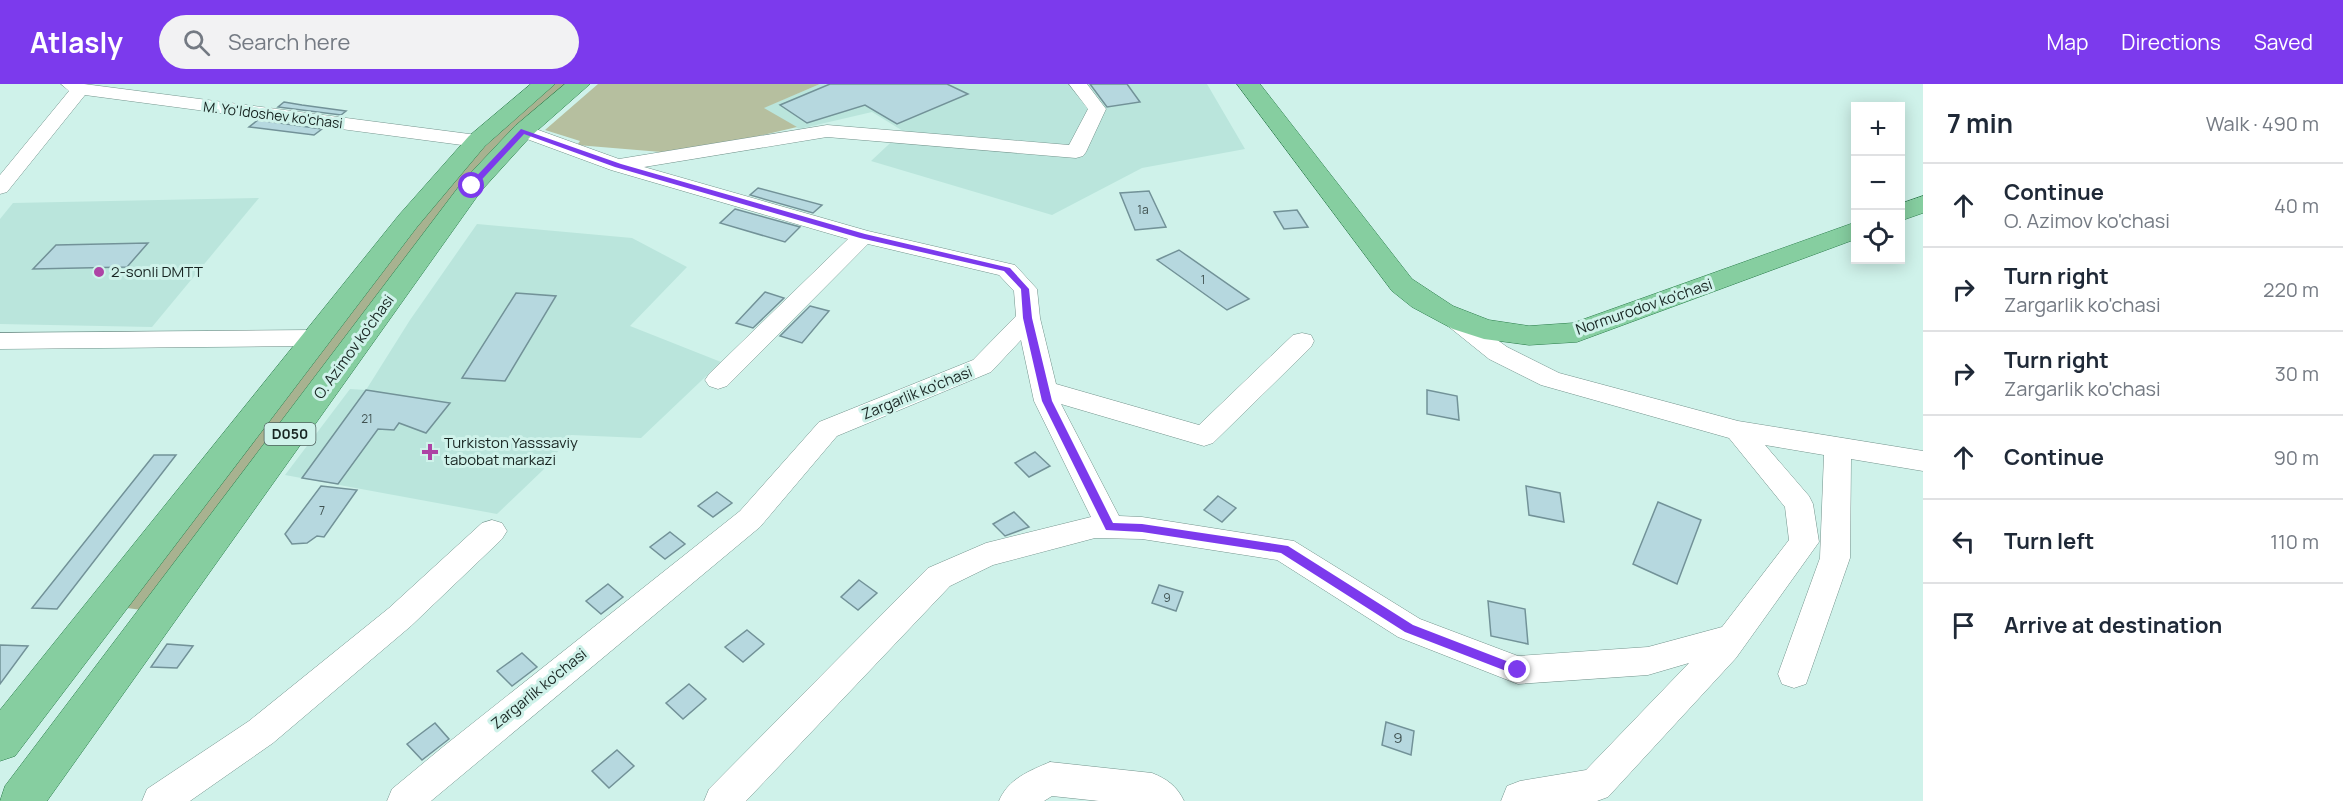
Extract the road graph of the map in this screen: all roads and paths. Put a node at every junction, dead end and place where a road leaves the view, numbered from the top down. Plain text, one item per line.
1 (157, 84) edge
2 (579, 84) edge
3 (1078, 84) edge
4 (1248, 84) edge
5 (90, 87) edge
6 (534, 87) edge
7 (134, 96) junction
8 (523, 131) junction
9 (477, 141) junction
10 (618, 166) junction
11 (0, 188) edge
12 (1923, 204) edge
13 (1905, 211) edge
14 (1851, 232) edge
15 (863, 236) junction
16 (1451, 317) junction
17 (1028, 318) junction
18 (317, 338) junction
19 (0, 341) edge
20 (1302, 341) dead end
21 (718, 380) dead end
22 (1045, 390) junction
23 (1738, 431) junction
24 (1838, 447) junction
25 (1923, 462) edge
26 (1110, 527) junction
27 (492, 531) dead end
28 (1732, 638) junction
29 (1794, 674) dead end
30 (0, 742) edge
31 (1152, 797) edge
32 (21, 801) edge
33 (160, 801) edge
34 (405, 801) edge
35 (722, 801) edge
36 (1017, 801) edge
37 (1519, 801) edge

1 - 7 street
2 - 8 main road, O. Azimov ko'chasi / D050
3 - 10 street
4 - 16 main road, Normurodov ko'chasi
5 - 7 street, M. Yo'ldoshev ko'chasi
5 - 11 street
6 - 9 main road, D050
7 - 9 street, M. Yo'ldoshev ko'chasi
8 - 10 street
8 - 32 main road, O. Azimov ko'chasi / D050
9 - 18 main road, D050
10 - 15 street
12 - 13 main road
14 - 16 main road, Normurodov ko'chasi
15 - 17 street
15 - 21 street
16 - 23 street
17 - 22 street
17 - 34 street, Zargarlik ko'chasi
18 - 19 street
18 - 30 main road, D050
20 - 22 street
22 - 26 street
23 - 24 street
23 - 28 street
24 - 25 street
24 - 29 street
26 - 28 street
26 - 35 street
27 - 33 street
28 - 37 street
31 - 36 street

